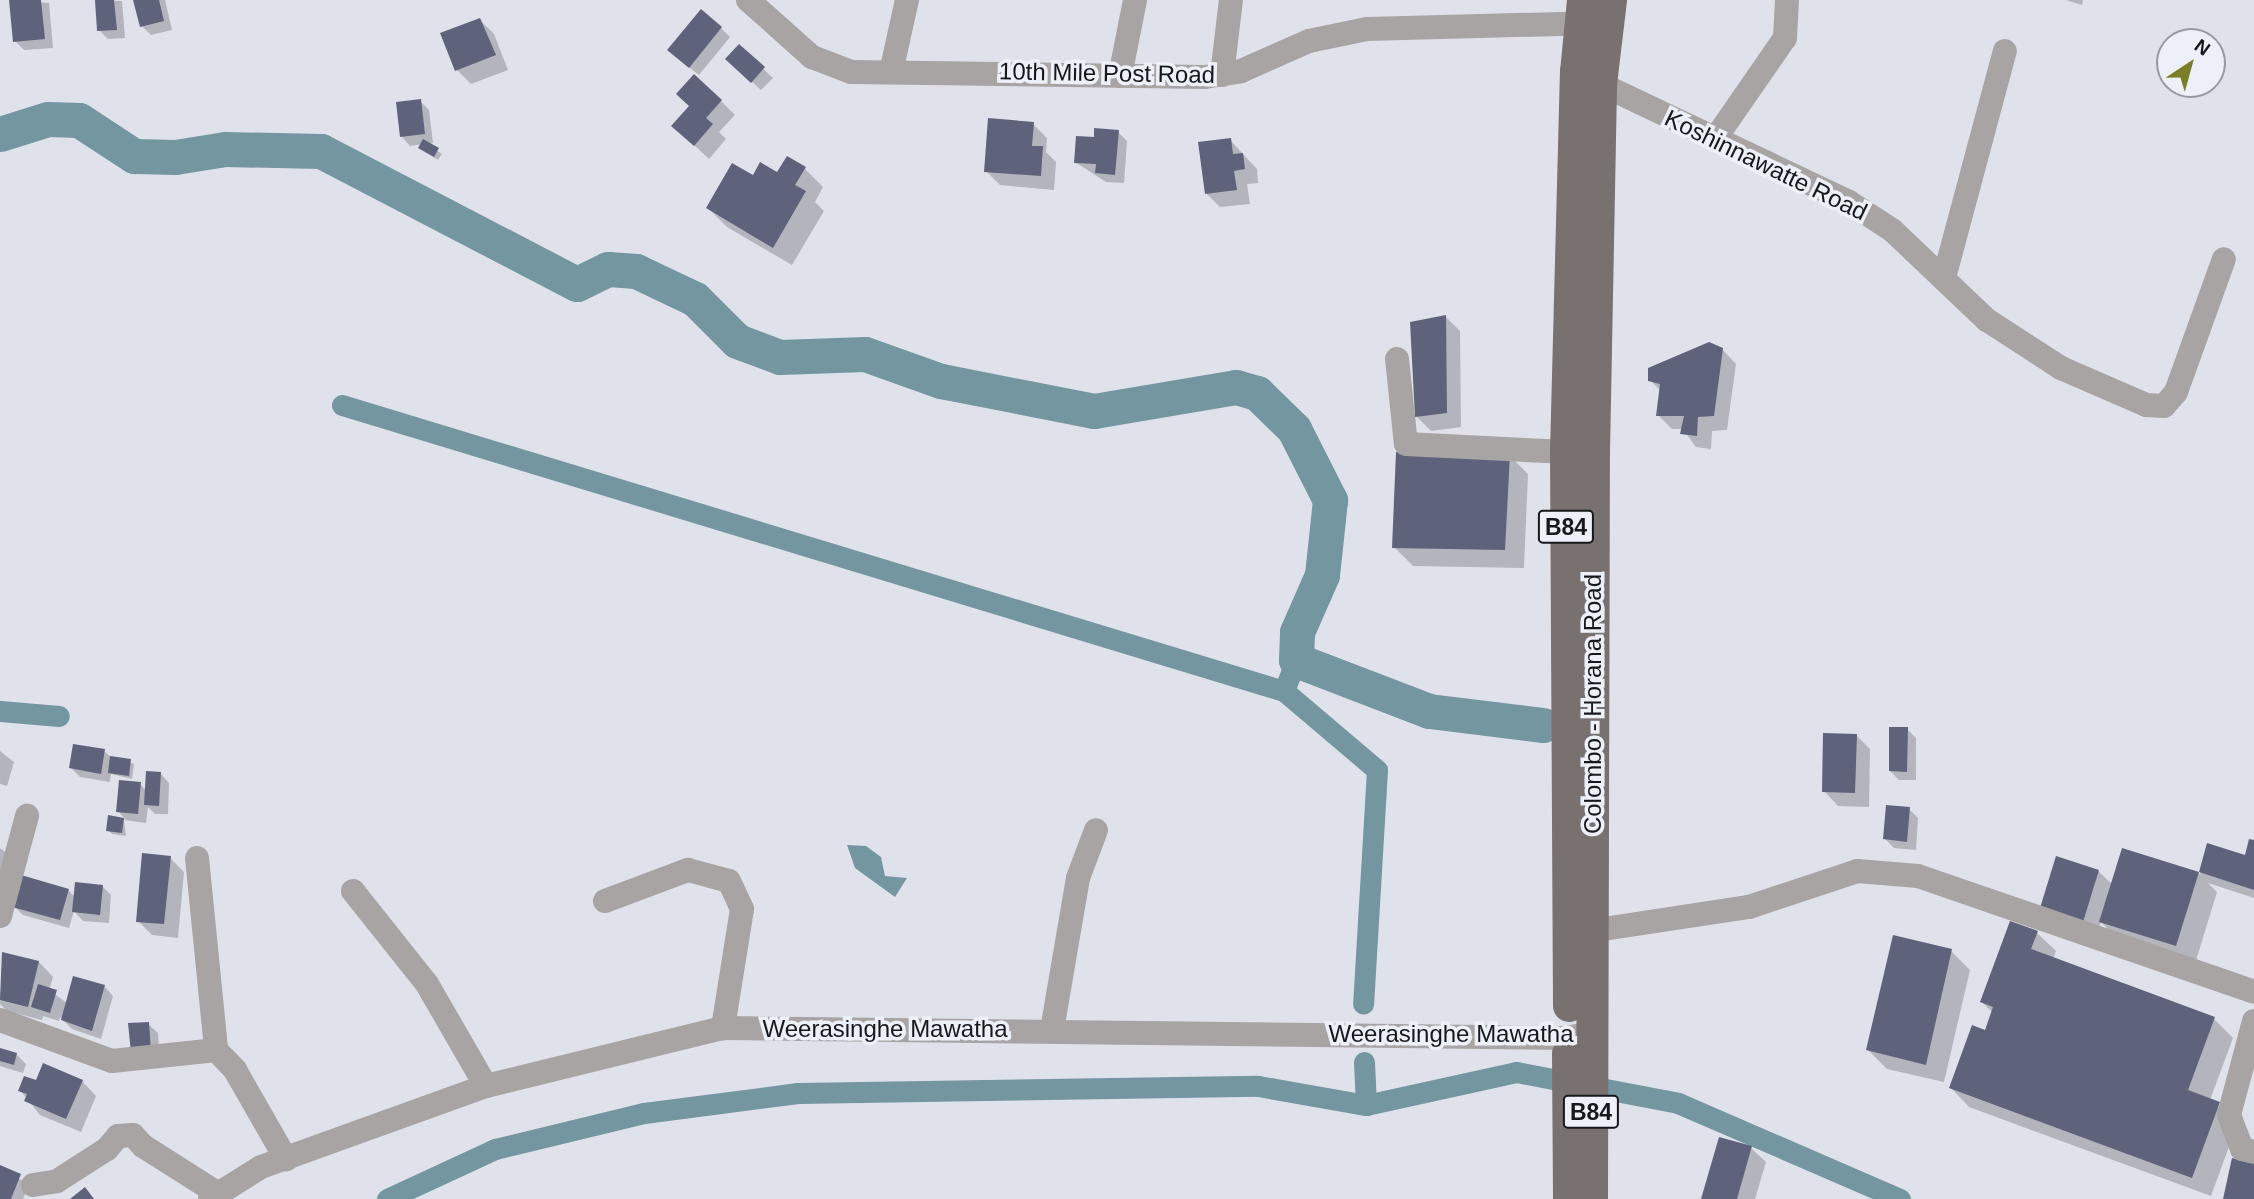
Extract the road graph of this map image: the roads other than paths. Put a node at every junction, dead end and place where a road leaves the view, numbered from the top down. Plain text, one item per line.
1 (748, 0) edge
2 (907, 0) edge
3 (1135, 0) edge
4 (1231, 0) edge
5 (1787, 0) edge
6 (1596, 11) edge
7 (2005, 51) dead end
8 (891, 72) junction
9 (1222, 75) junction
10 (1120, 76) junction
11 (1588, 78) junction
12 (1715, 139) junction
13 (2224, 259) dead end
14 (1944, 278) junction
15 (1397, 359) dead end
16 (1566, 452) junction
17 (27, 816) dead end
18 (1096, 830) dead end
19 (197, 858) dead end
20 (353, 891) dead end
21 (605, 901) dead end
22 (0, 916) edge
23 (1581, 933) junction
24 (2254, 992) edge
25 (0, 1020) edge
26 (2254, 1021) edge
27 (723, 1028) junction
28 (1052, 1030) junction
29 (1578, 1044) junction
30 (216, 1050) junction
31 (486, 1086) junction
32 (2254, 1152) edge
33 (286, 1160) junction
34 (33, 1185) dead end
35 (1574, 1187) edge
36 (214, 1196) edge

1 - 8 street, 10th Mile Post Road
2 - 8 street
3 - 10 street
4 - 9 street
5 - 12 street
6 - 9 street, 10th Mile Post Road
6 - 11 main road, Colombo - Horana Road / B84
7 - 14 street
8 - 10 street, 10th Mile Post Road
9 - 10 street, 10th Mile Post Road
11 - 12 street, Koshinnawatte Road
11 - 16 main road, Colombo - Horana Road / B84
11 - 23 main road, Colombo - Horana Road / B84
12 - 14 street, Koshinnawatte Road
13 - 14 street, Koshinnawatte Road
15 - 16 street
16 - 23 main road, Colombo - Horana Road / B84
17 - 22 street
18 - 28 street
19 - 30 street
20 - 31 street
21 - 27 street
23 - 24 street
23 - 29 main road, Colombo - Horana Road / B84
25 - 30 street
26 - 32 street
27 - 28 street, Weerasinghe Mawatha
27 - 31 street, Weerasinghe Mawatha
28 - 29 street, Weerasinghe Mawatha
29 - 35 main road, Colombo - Horana Road / B84
30 - 33 street
31 - 33 street, Weerasinghe Mawatha
33 - 36 street, Weerasinghe Mawatha
34 - 36 street

